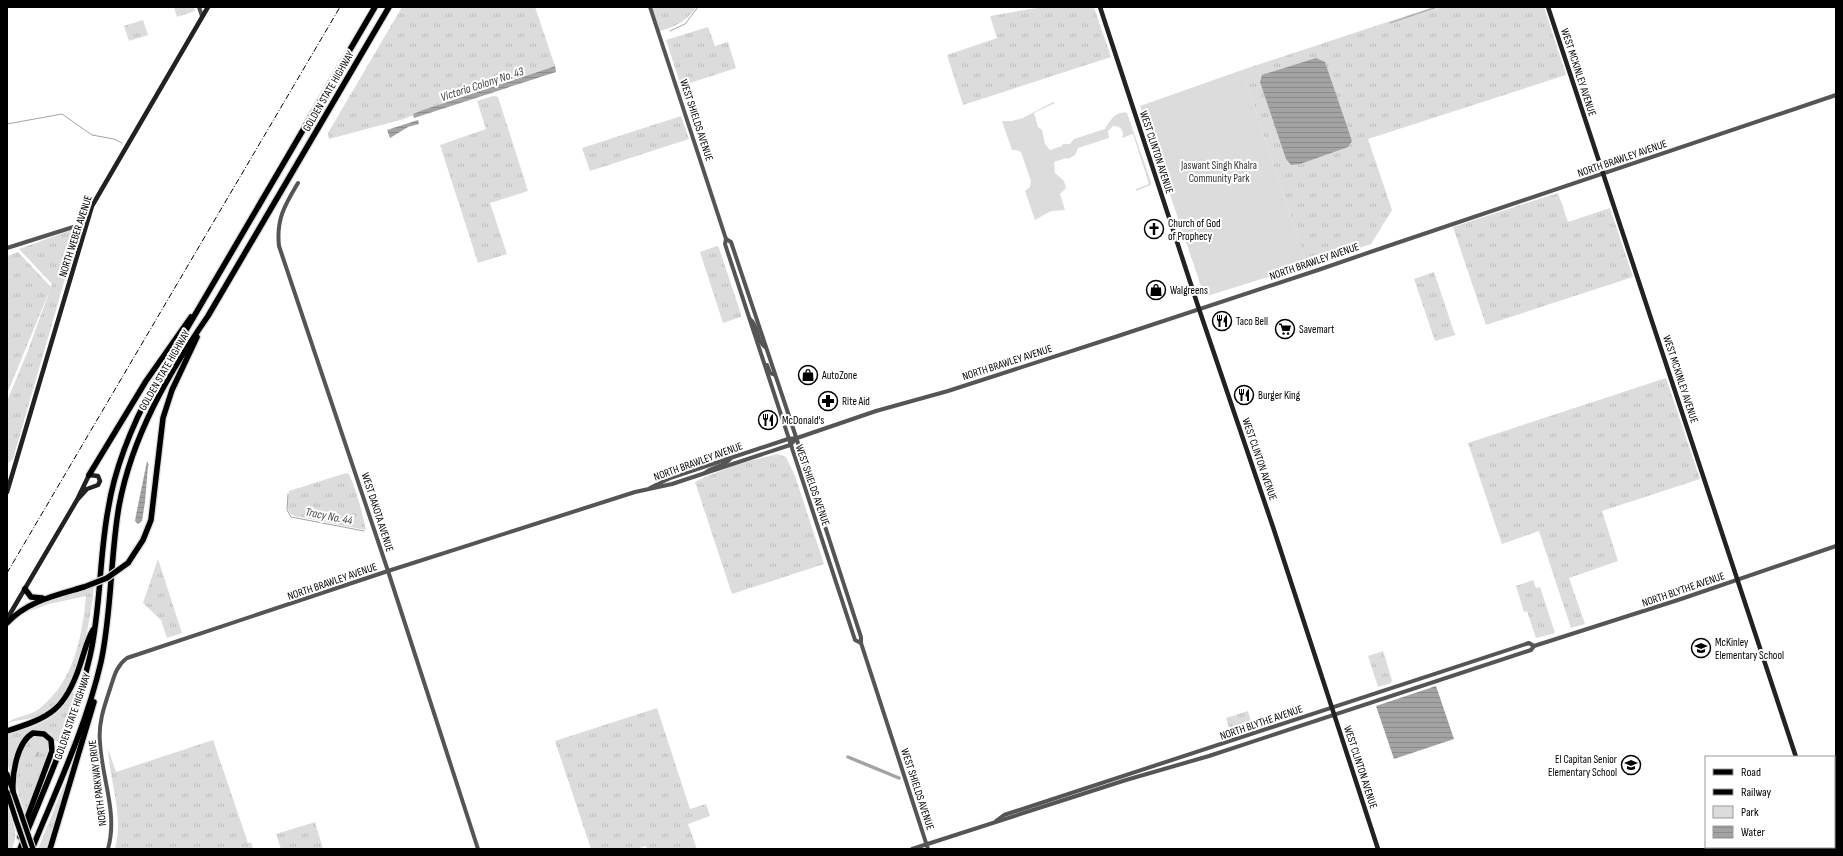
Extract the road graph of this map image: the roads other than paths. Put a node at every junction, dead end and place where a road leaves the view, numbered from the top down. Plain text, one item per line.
1 (199, 7) edge
2 (208, 7) edge
3 (375, 7) edge
4 (389, 7) edge
5 (650, 7) edge
6 (1100, 7) edge
7 (1548, 7) edge
8 (202, 16) junction
9 (1836, 95) edge
10 (1604, 174) junction
11 (298, 183) dead end
12 (86, 223) junction
13 (726, 239) junction
14 (7, 248) edge
15 (203, 303) junction
16 (1199, 309) junction
17 (208, 316) junction
18 (749, 319) junction
19 (766, 347) junction
20 (762, 357) junction
21 (775, 375) junction
22 (797, 438) junction
23 (788, 439) junction
24 (790, 445) junction
25 (732, 457) junction
26 (7, 470) edge
27 (13, 471) junction
28 (703, 474) junction
29 (90, 475) junction
30 (9, 477) edge
31 (650, 488) junction
32 (7, 491) edge
33 (77, 500) junction
34 (1836, 546) edge
35 (388, 571) junction
36 (1737, 580) junction
37 (25, 589) junction
38 (44, 598) junction
39 (7, 619) edge
40 (7, 623) edge
41 (95, 626) junction
42 (861, 643) junction
43 (1534, 646) junction
44 (134, 655) joint
45 (98, 673) junction
46 (1332, 708) junction
47 (1334, 715) junction
48 (7, 731) edge
49 (1796, 756) edge
50 (7, 774) edge
51 (13, 790) junction
52 (7, 792) edge
53 (995, 821) junction
54 (927, 847) edge
55 (16, 849) edge
56 (20, 849) edge
57 (26, 849) edge
58 (33, 849) edge
59 (50, 849) edge
60 (108, 849) edge
61 (478, 849) edge
62 (912, 849) edge
63 (1378, 849) edge

1 - 8 street
2 - 8 main road, NORTH WEBER AVENUE
3 - 15 highway, GOLDEN STATE HIGHWAY
4 - 17 highway, GOLDEN STATE HIGHWAY
5 - 13 street, WEST SHIELDS AVENUE
6 - 16 main road, WEST CLINTON AVENUE
7 - 10 main road, WEST MCKINLEY AVENUE
8 - 12 main road, NORTH WEBER AVENUE
9 - 10 street, NORTH BRAWLEY AVENUE
10 - 16 street, NORTH BRAWLEY AVENUE
10 - 36 main road, WEST MCKINLEY AVENUE
11 - 35 street, WEST DAKOTA AVENUE
12 - 14 street
12 - 27 main road, NORTH WEBER AVENUE
13 - 18 street, WEST SHIELDS AVENUE
13 - 19 street, WEST SHIELDS AVENUE
15 - 29 highway
15 - 41 highway, GOLDEN STATE HIGHWAY
16 - 22 street, NORTH BRAWLEY AVENUE
16 - 46 main road, WEST CLINTON AVENUE
17 - 38 highway, bridge
17 - 45 highway, GOLDEN STATE HIGHWAY
18 - 19 street
18 - 20 street, WEST SHIELDS AVENUE
19 - 21 street, WEST SHIELDS AVENUE
20 - 21 street
20 - 23 street, WEST SHIELDS AVENUE
21 - 22 street, WEST SHIELDS AVENUE
22 - 23 street, NORTH BRAWLEY AVENUE
22 - 24 street, NORTH BRAWLEY AVENUE
22 - 42 street, WEST SHIELDS AVENUE
23 - 24 street, WEST SHIELDS AVENUE
23 - 25 street, NORTH BRAWLEY AVENUE
24 - 28 street, NORTH BRAWLEY AVENUE
24 - 42 street, WEST SHIELDS AVENUE
25 - 28 street
25 - 31 street, NORTH BRAWLEY AVENUE
26 - 27 main road
27 - 30 main road, NORTH WEBER AVENUE
28 - 31 street, NORTH BRAWLEY AVENUE
29 - 33 main road
29 - 33 main road
30 - 32 main road, NORTH WEBER AVENUE
31 - 35 street, NORTH BRAWLEY AVENUE
33 - 37 main road
34 - 36 street, NORTH BLYTHE AVENUE
35 - 44 street, NORTH BRAWLEY AVENUE
35 - 61 street, WEST DAKOTA AVENUE
36 - 43 street, NORTH BLYTHE AVENUE
36 - 49 main road, WEST MCKINLEY AVENUE
37 - 38 highway
37 - 39 main road
38 - 40 highway
41 - 48 highway
41 - 56 highway, GOLDEN STATE HIGHWAY
42 - 54 street, WEST SHIELDS AVENUE
43 - 46 street, NORTH BLYTHE AVENUE
43 - 47 street, NORTH BLYTHE AVENUE
44 - 60 street, NORTH PARKWAY DRIVE
45 - 58 highway, GOLDEN STATE HIGHWAY
45 - 59 highway
46 - 47 main road, WEST CLINTON AVENUE
46 - 53 street, NORTH BLYTHE AVENUE
47 - 53 street, NORTH BLYTHE AVENUE
47 - 63 main road, WEST CLINTON AVENUE
50 - 51 main road
51 - 55 highway
51 - 58 main road, bridge
52 - 57 main road, bridge
53 - 54 street, NORTH BLYTHE AVENUE
54 - 62 street, NORTH BLYTHE AVENUE

